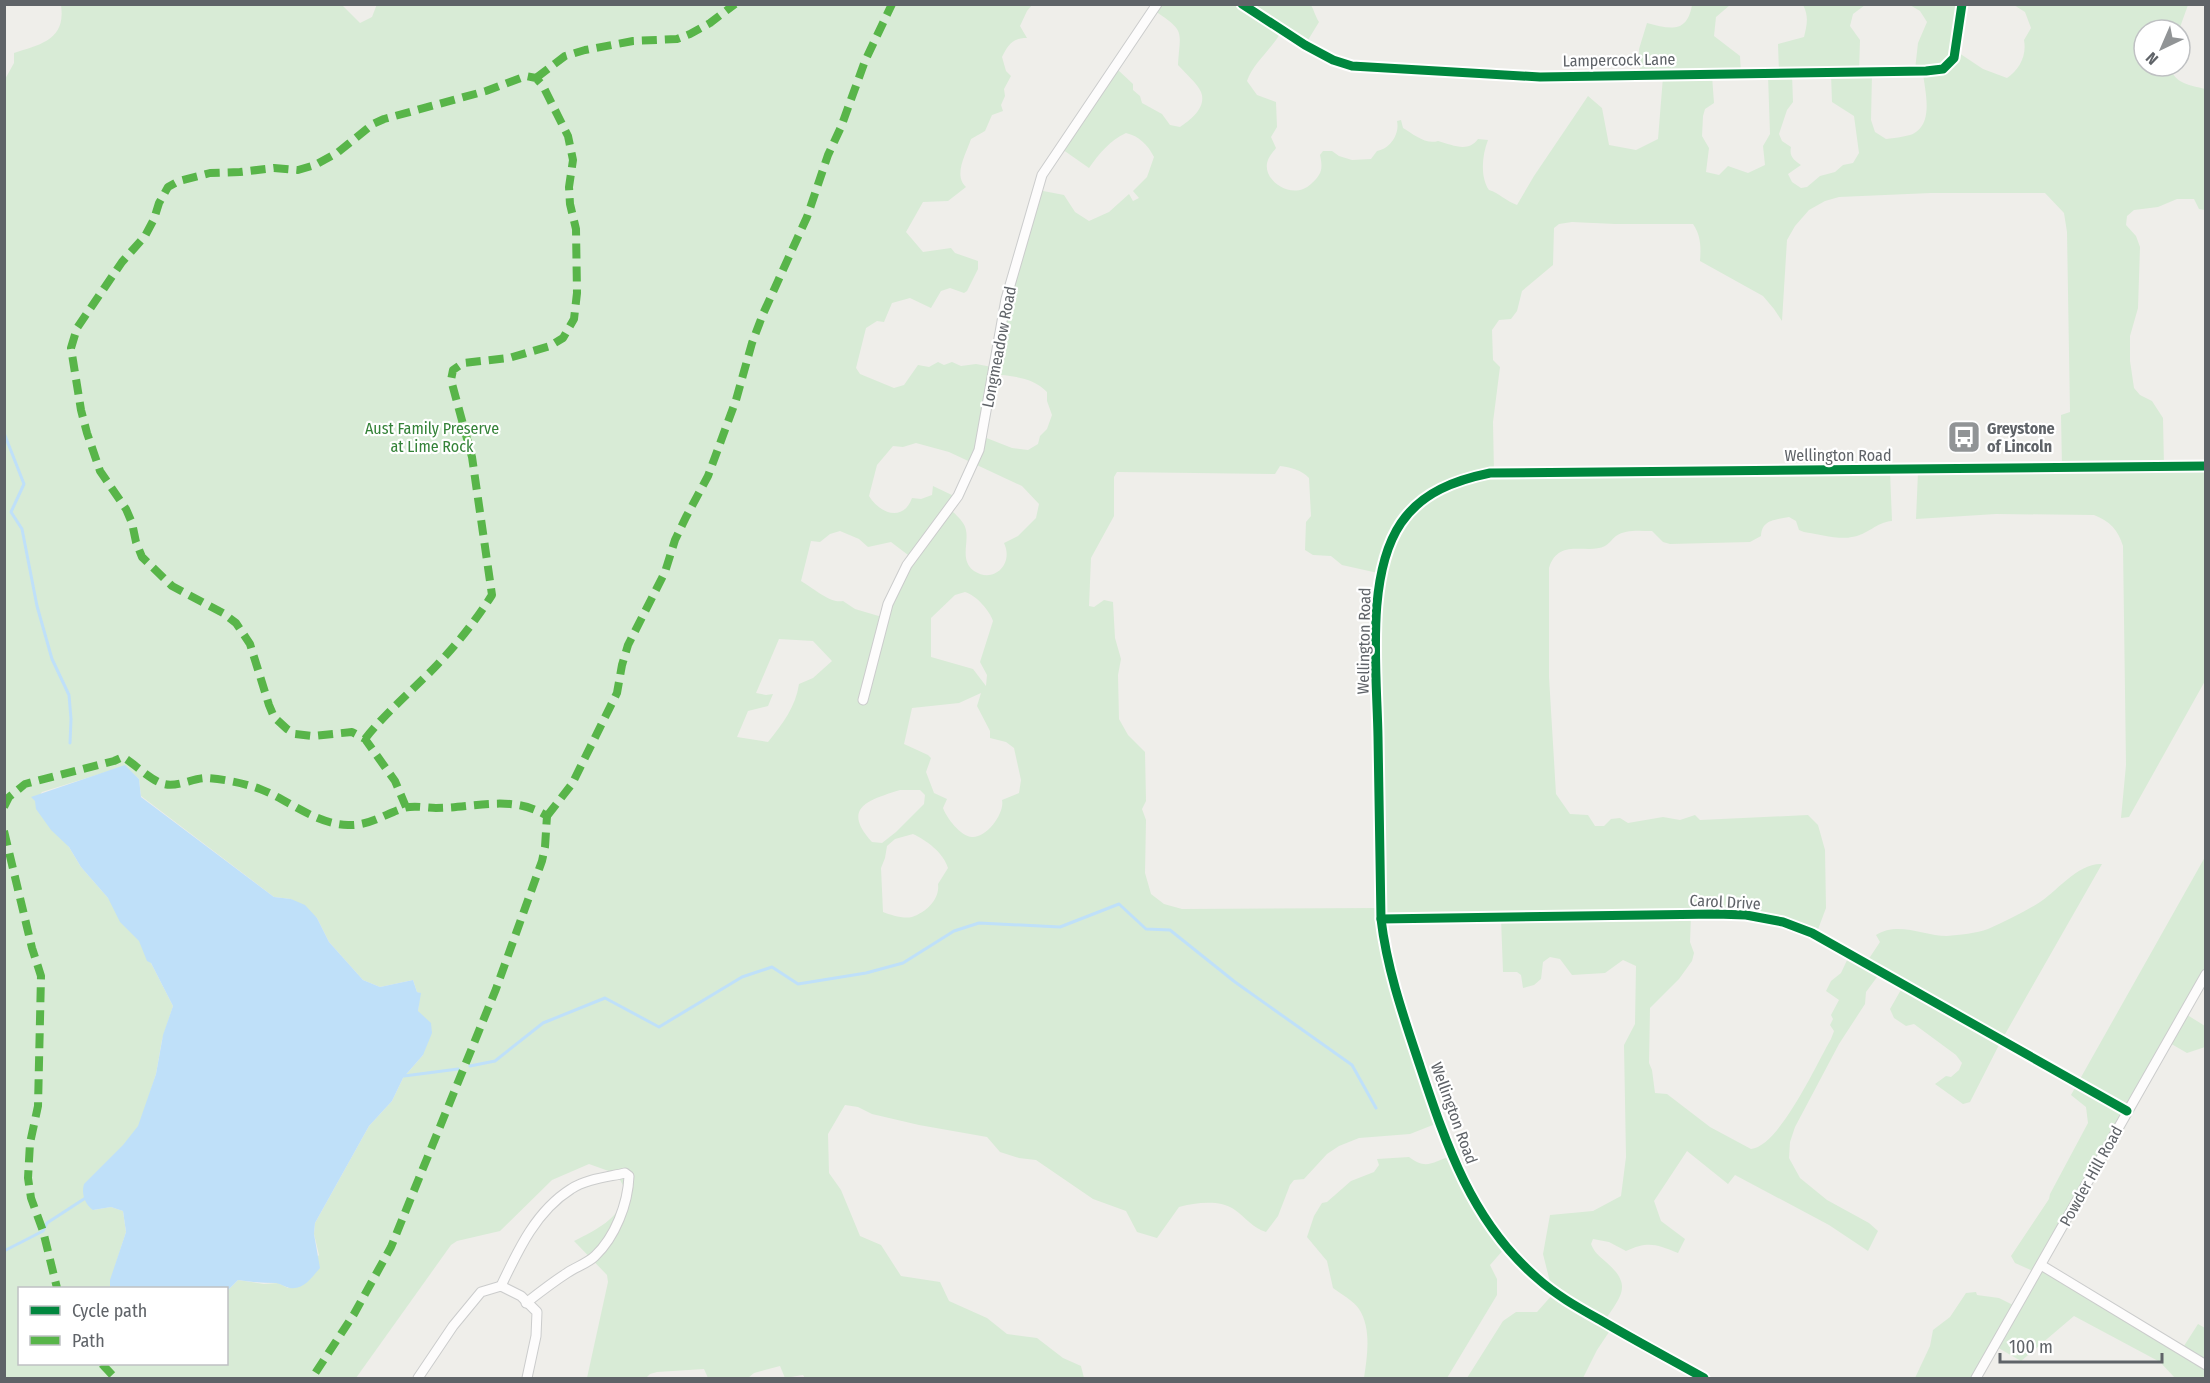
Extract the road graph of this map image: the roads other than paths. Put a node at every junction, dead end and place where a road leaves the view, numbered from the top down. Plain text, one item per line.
1 (1157, 4) edge
2 (1242, 4) edge
3 (1962, 4) edge
4 (2205, 466) edge
5 (863, 700) dead end
6 (1380, 919) junction
7 (2205, 974) edge
8 (2127, 1111) junction
9 (2041, 1265) junction
10 (501, 1286) junction
11 (526, 1303) junction
12 (2205, 1365) edge
13 (418, 1378) edge
14 (527, 1378) edge
15 (1704, 1378) edge
16 (1976, 1378) edge

1 - 5 street, Longmeadow Road
2 - 3 street, Lampercock Lane
4 - 6 street, Wellington Road
6 - 8 street, Carol Drive
6 - 15 street, Wellington Road
7 - 8 street, Powder Hill Road
8 - 9 street, Powder Hill Road
9 - 12 street
9 - 16 street, Powder Hill Road
10 - 11 street
10 - 11 street
10 - 13 street
11 - 14 street

